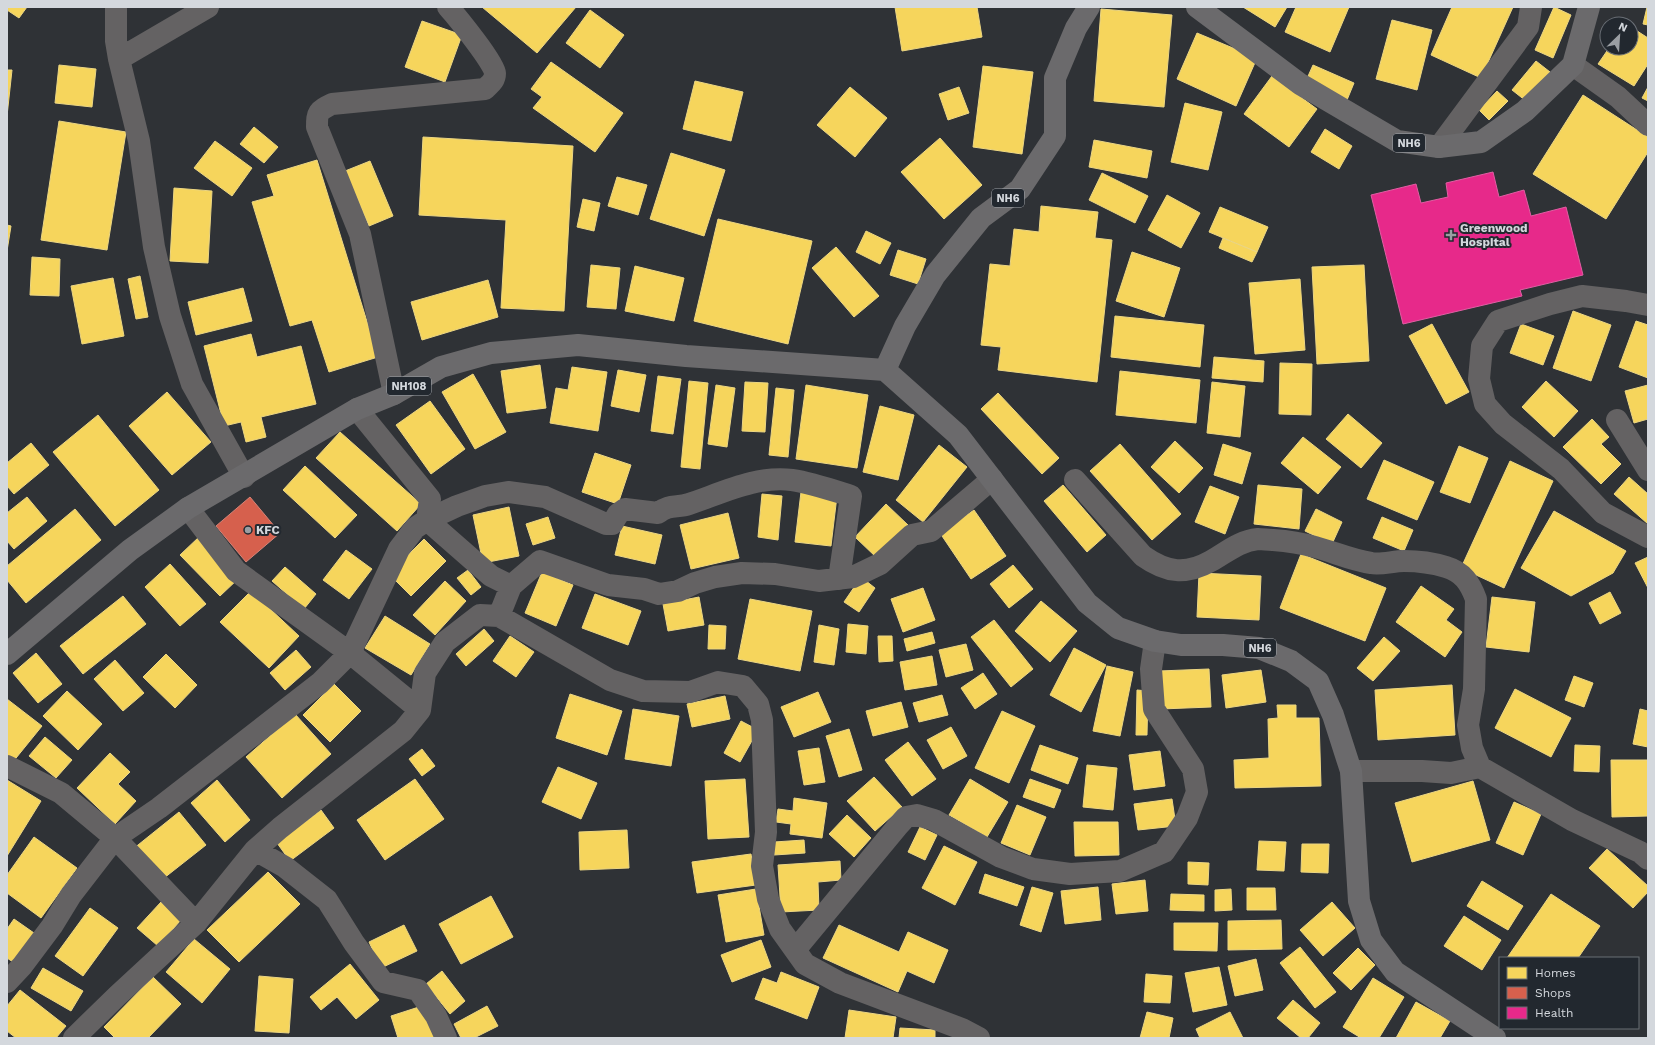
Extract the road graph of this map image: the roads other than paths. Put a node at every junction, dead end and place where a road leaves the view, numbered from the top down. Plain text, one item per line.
1 (116, 7) edge
2 (208, 7) edge
3 (448, 7) edge
4 (1089, 7) edge
5 (1197, 7) edge
6 (1531, 7) edge
7 (1589, 7) edge
8 (119, 59) junction
9 (1573, 66) junction
10 (1648, 125) edge
11 (1439, 147) junction
12 (1648, 305) edge
13 (885, 370) junction
14 (394, 394) junction
15 (357, 409) junction
16 (1618, 420) dead end
17 (1648, 470) edge
18 (244, 476) junction
19 (992, 479) junction
20 (1075, 480) dead end
21 (188, 508) junction
22 (427, 520) junction
23 (1648, 537) edge
24 (839, 579) junction
25 (511, 586) junction
26 (499, 616) junction
27 (1155, 641) junction
28 (350, 653) junction
29 (7, 654) edge
30 (420, 710) junction
31 (7, 766) edge
32 (1480, 767) junction
33 (1351, 771) junction
34 (115, 838) junction
35 (255, 850) junction
36 (1648, 860) edge
37 (196, 923) junction
38 (795, 950) junction
39 (7, 982) edge
40 (74, 1038) edge
41 (446, 1038) edge
42 (979, 1038) edge
43 (1495, 1038) edge

1 - 8 street
2 - 8 street
3 - 14 street
4 - 13 highway, NH6
5 - 11 highway, NH6
6 - 11 street
7 - 9 highway
8 - 18 street
9 - 10 street
9 - 11 highway, NH6
12 - 23 street
13 - 14 highway, NH108
13 - 19 highway, NH6
14 - 15 highway, NH108
15 - 18 highway, NH108
15 - 22 street
16 - 17 street
18 - 21 highway, NH108
19 - 24 street
19 - 27 highway, NH6
20 - 32 street
21 - 28 street
21 - 29 highway, NH108
22 - 24 street
22 - 25 street
22 - 28 street
24 - 25 street
25 - 26 street
26 - 30 street
26 - 38 street
27 - 33 highway, NH6
27 - 38 street
28 - 30 street
28 - 34 street
30 - 35 street
31 - 34 street
32 - 33 street
32 - 36 street
33 - 43 highway, NH6
34 - 37 street
34 - 39 street
35 - 37 street
35 - 41 street
37 - 40 street
38 - 42 street

